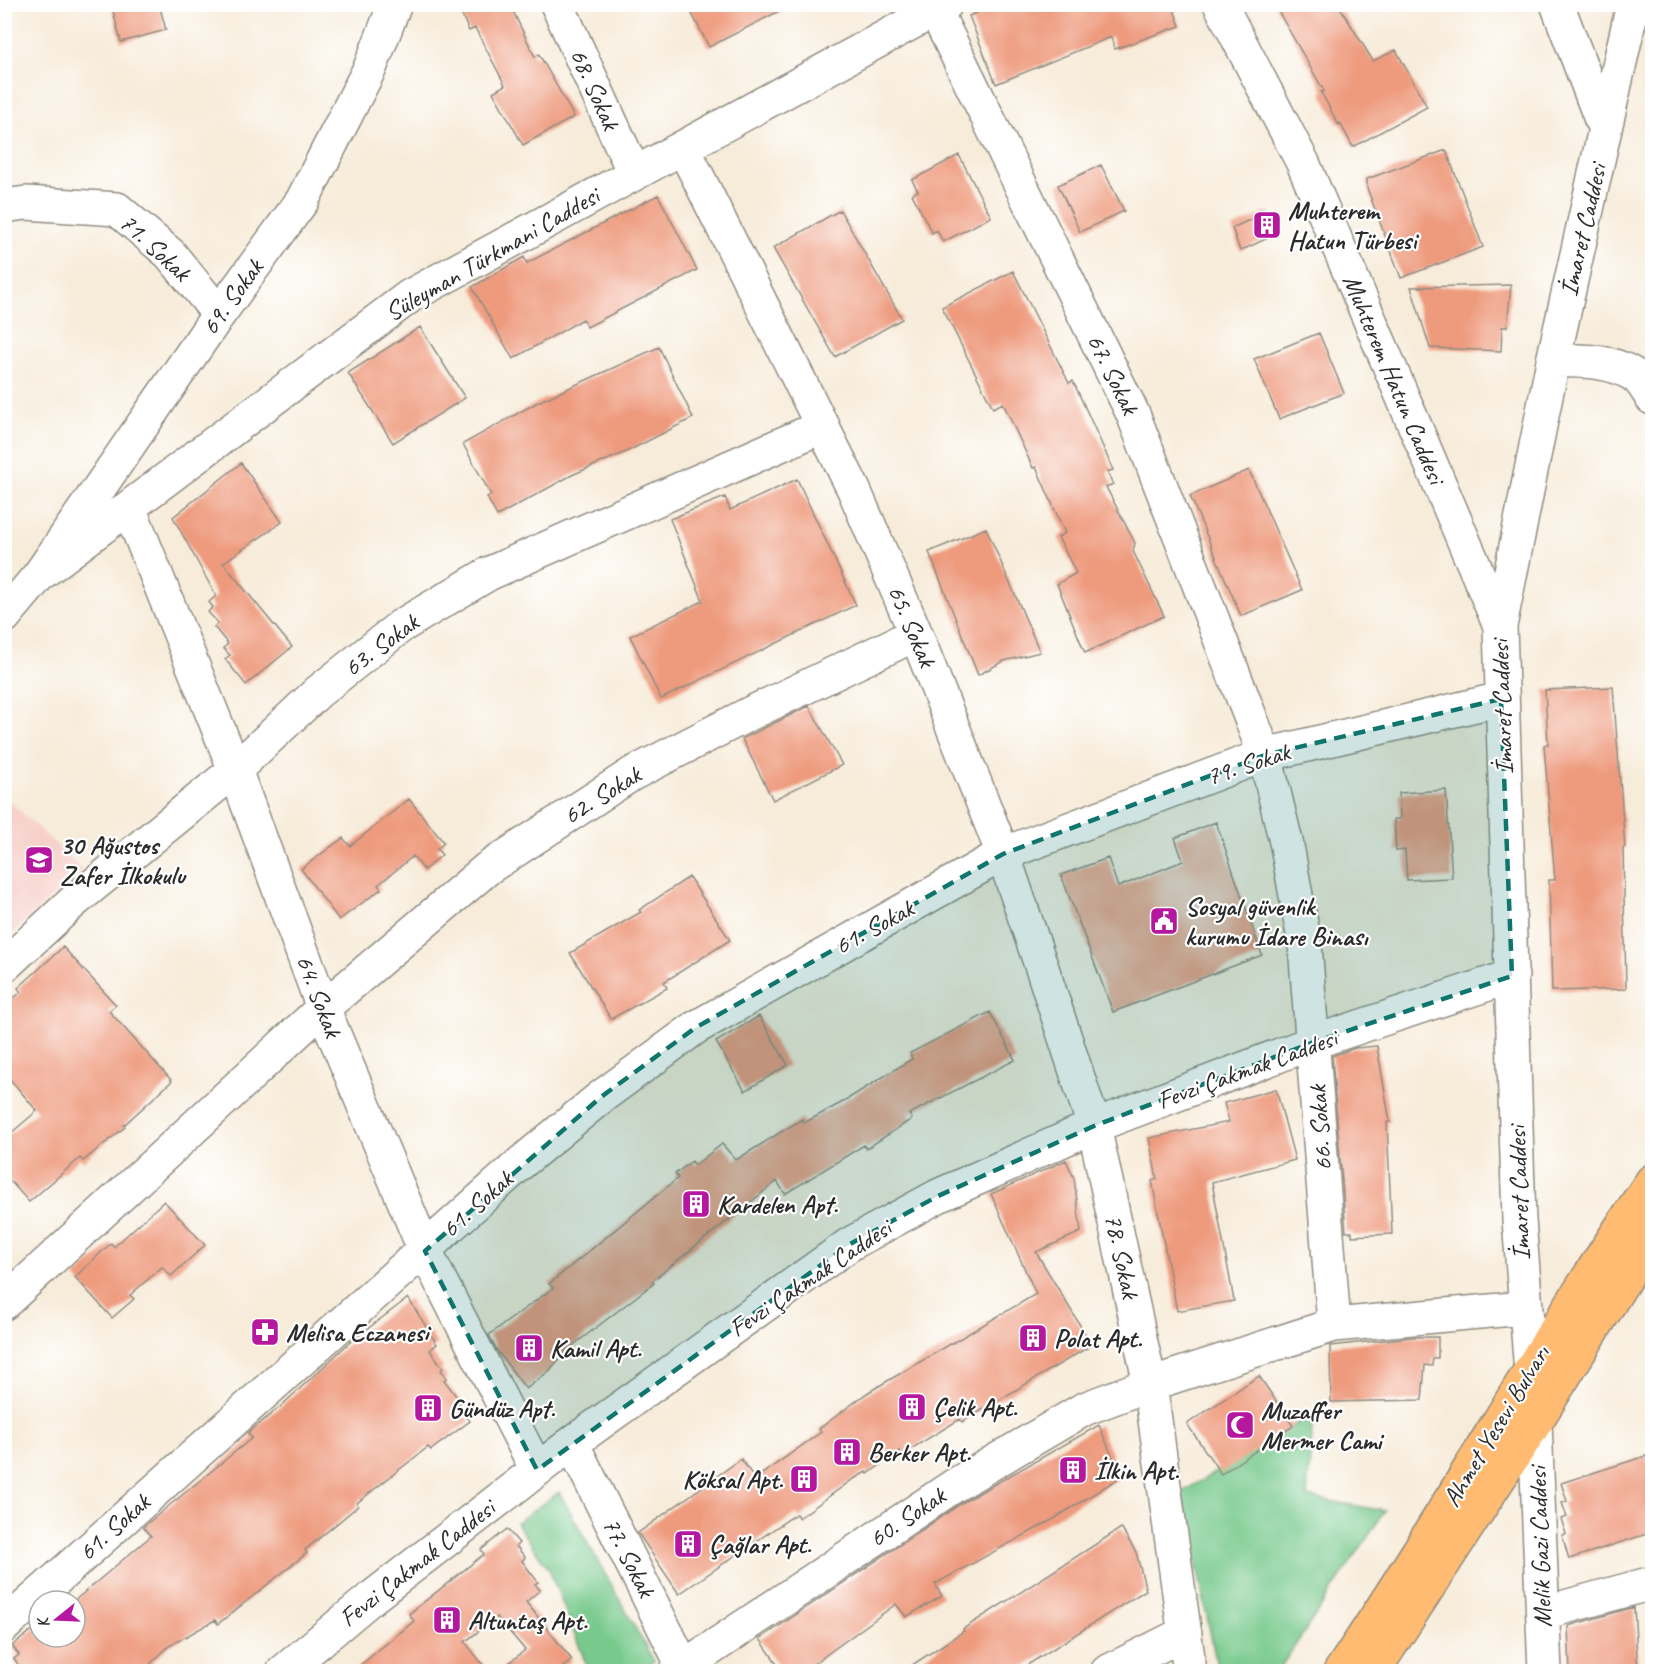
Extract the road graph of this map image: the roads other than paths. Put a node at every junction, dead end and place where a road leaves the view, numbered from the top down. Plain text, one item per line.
1 (395, 4) edge
2 (557, 4) edge
3 (1220, 4) edge
4 (1557, 4) edge
5 (938, 6) edge
6 (1638, 7) edge
7 (1605, 130) junction
8 (682, 147) junction
9 (633, 172) junction
10 (4, 206) edge
11 (219, 314) junction
12 (1553, 361) junction
13 (1653, 398) edge
14 (823, 426) junction
15 (130, 510) junction
16 (40, 574) junction
17 (4, 617) edge
18 (1500, 626) junction
19 (916, 634) junction
20 (1501, 699) junction
21 (1265, 755) junction
22 (235, 770) junction
23 (1002, 854) junction
24 (4, 966) edge
25 (1512, 976) junction
26 (323, 1008) junction
27 (1314, 1042) junction
28 (1094, 1126) junction
29 (1653, 1181) edge
30 (1653, 1235) edge
31 (425, 1251) junction
32 (4, 1303) edge
33 (1524, 1308) junction
34 (1334, 1325) junction
35 (1530, 1369) junction
36 (1150, 1384) junction
37 (1535, 1423) junction
38 (572, 1443) junction
39 (537, 1470) junction
40 (1653, 1583) edge
41 (1543, 1613) junction
42 (4, 1626) edge
43 (1185, 1633) junction
44 (682, 1670) edge
45 (283, 1671) edge
46 (1107, 1671) edge
47 (1190, 1671) edge
48 (1340, 1671) edge
49 (1373, 1671) edge
50 (1545, 1671) edge

1 - 11 street, 69. Sokak
2 - 9 street, 68. Sokak
3 - 18 street, Muhterem Hatun Caddesi
4 - 7 street
5 - 8 street, Süleyman Türkmani Caddesi
5 - 21 street, 67. Sokak
6 - 7 street, İmaret Caddesi
7 - 12 street, İmaret Caddesi
8 - 9 street, Süleyman Türkmani Caddesi
8 - 14 street, 65. Sokak
9 - 15 street, Süleyman Türkmani Caddesi
10 - 11 street, 71. Sokak
11 - 16 street, 69. Sokak
12 - 13 street
12 - 18 street, İmaret Caddesi
14 - 19 street, 65. Sokak
14 - 22 street, 63. Sokak
15 - 16 street, Süleyman Türkmani Caddesi
15 - 22 street, 64. Sokak
16 - 17 street
18 - 20 street, İmaret Caddesi
19 - 23 street, 65. Sokak
19 - 26 street, 62. Sokak
20 - 21 street, 79. Sokak
20 - 25 street, İmaret Caddesi
21 - 23 street, 79. Sokak
21 - 27 street, 66. Sokak
22 - 24 street, 63. Sokak
22 - 26 street, 64. Sokak
23 - 28 street, 65. Sokak
23 - 31 street, 61. Sokak
25 - 27 street, Fevzi Çakmak Caddesi
25 - 33 street, İmaret Caddesi
26 - 31 street, 64. Sokak
26 - 32 street, 62. Sokak
27 - 28 street, Fevzi Çakmak Caddesi
27 - 34 street, 66. Sokak
28 - 36 street, 78. Sokak
28 - 38 street, Fevzi Çakmak Caddesi
29 - 35 main road, Ahmet Yesevi Bulvarı
30 - 37 main road, Ahmet Yesevi Bulvarı
31 - 39 street, 64. Sokak
31 - 42 street, 61. Sokak
33 - 34 street, 60. Sokak
33 - 35 street, İmaret Caddesi
34 - 36 street, 60. Sokak
35 - 37 street, İmaret Caddesi
35 - 48 main road, Ahmet Yesevi Bulvarı
36 - 43 street, 78. Sokak
36 - 44 street, 60. Sokak
37 - 41 street, Melik Gazi Caddesi
37 - 49 main road, Ahmet Yesevi Bulvarı
38 - 39 street, Fevzi Çakmak Caddesi
38 - 44 street, 77. Sokak
39 - 45 street, Fevzi Çakmak Caddesi
40 - 41 street
41 - 50 street, Melik Gazi Caddesi
43 - 46 street
43 - 47 street, 78. Sokak

